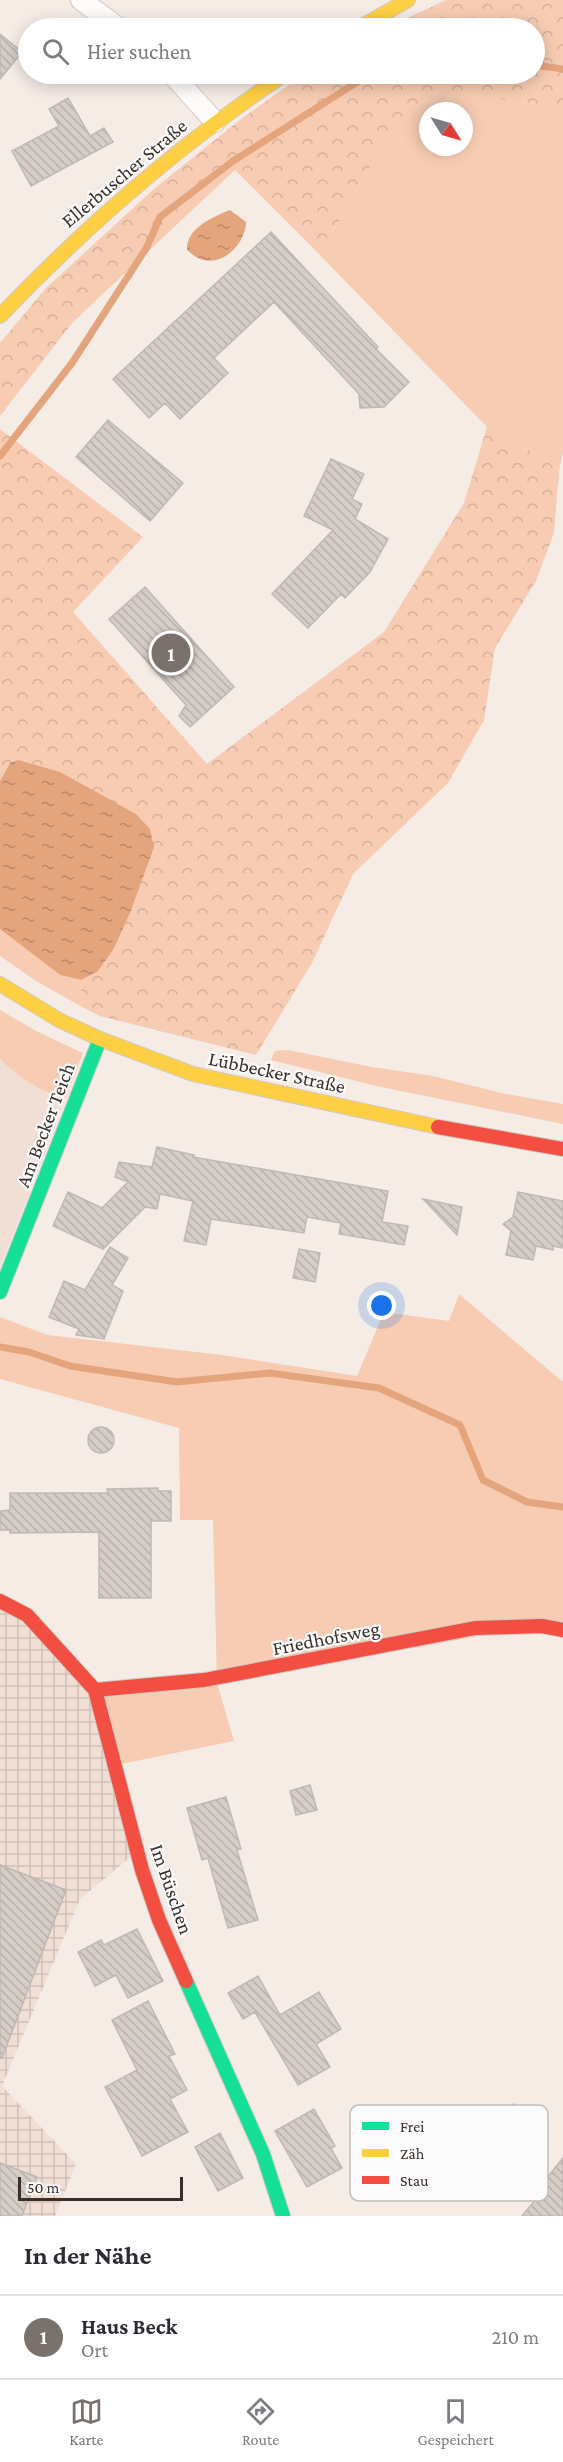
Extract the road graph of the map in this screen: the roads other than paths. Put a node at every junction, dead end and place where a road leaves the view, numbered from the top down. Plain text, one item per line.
1 (81, 0) edge
2 (408, 0) edge
3 (105, 18) edge
4 (376, 18) edge
5 (181, 84) edge
6 (270, 84) edge
7 (215, 122) junction
8 (0, 316) edge
9 (0, 984) edge
10 (100, 1039) junction
11 (563, 1149) edge
12 (0, 1292) edge
13 (0, 1601) edge
14 (563, 1630) edge
15 (95, 1690) junction
16 (283, 2216) edge

1 - 3 street
2 - 4 street
5 - 7 street
6 - 7 street, Ellerbuscher Straße
7 - 8 street, Ellerbuscher Straße
9 - 10 street, Lübbecker Straße
10 - 11 street, Lübbecker Straße
10 - 12 street, Am Becker Teich
13 - 15 street, Im Büschen
14 - 15 street, Friedhofsweg
15 - 16 street, Im Büschen

